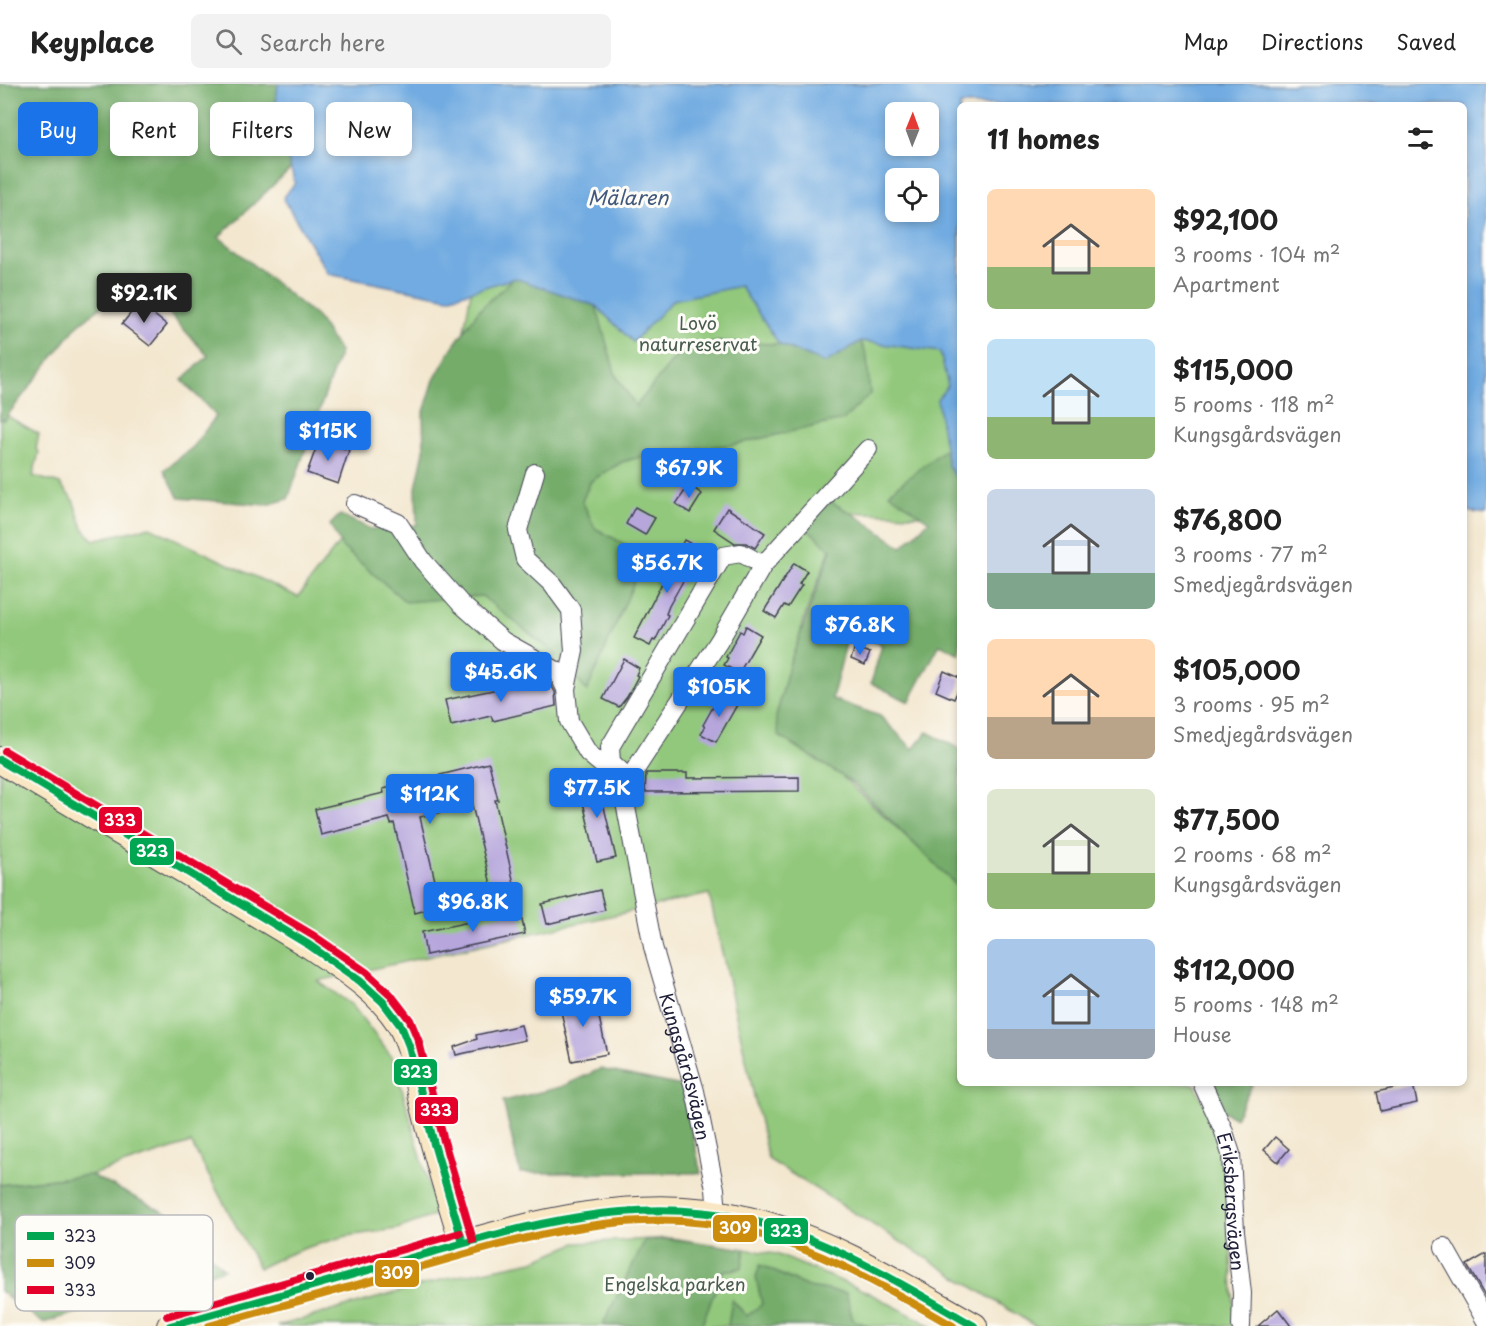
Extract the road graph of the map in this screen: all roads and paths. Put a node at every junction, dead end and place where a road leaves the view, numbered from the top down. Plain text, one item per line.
1 (868, 449) dead end
2 (534, 473) dead end
3 (355, 504) dead end
4 (762, 565) junction
5 (566, 689) junction
6 (0, 760) edge
7 (626, 786) junction
8 (1203, 1086) edge
9 (717, 1213) junction
10 (463, 1243) junction
11 (1444, 1247) dead end
12 (1486, 1321) edge
13 (170, 1326) edge
14 (974, 1326) edge
15 (1241, 1326) edge

1 - 4 street
2 - 5 street, Kungsgårdsvägen
3 - 5 street
4 - 7 street
4 - 7 street
5 - 7 street, Kungsgårdsvägen
6 - 10 main road
7 - 9 street, Kungsgårdsvägen
8 - 15 street, Eriksbergsvägen
9 - 10 main road
9 - 14 main road
10 - 13 main road
11 - 12 street

